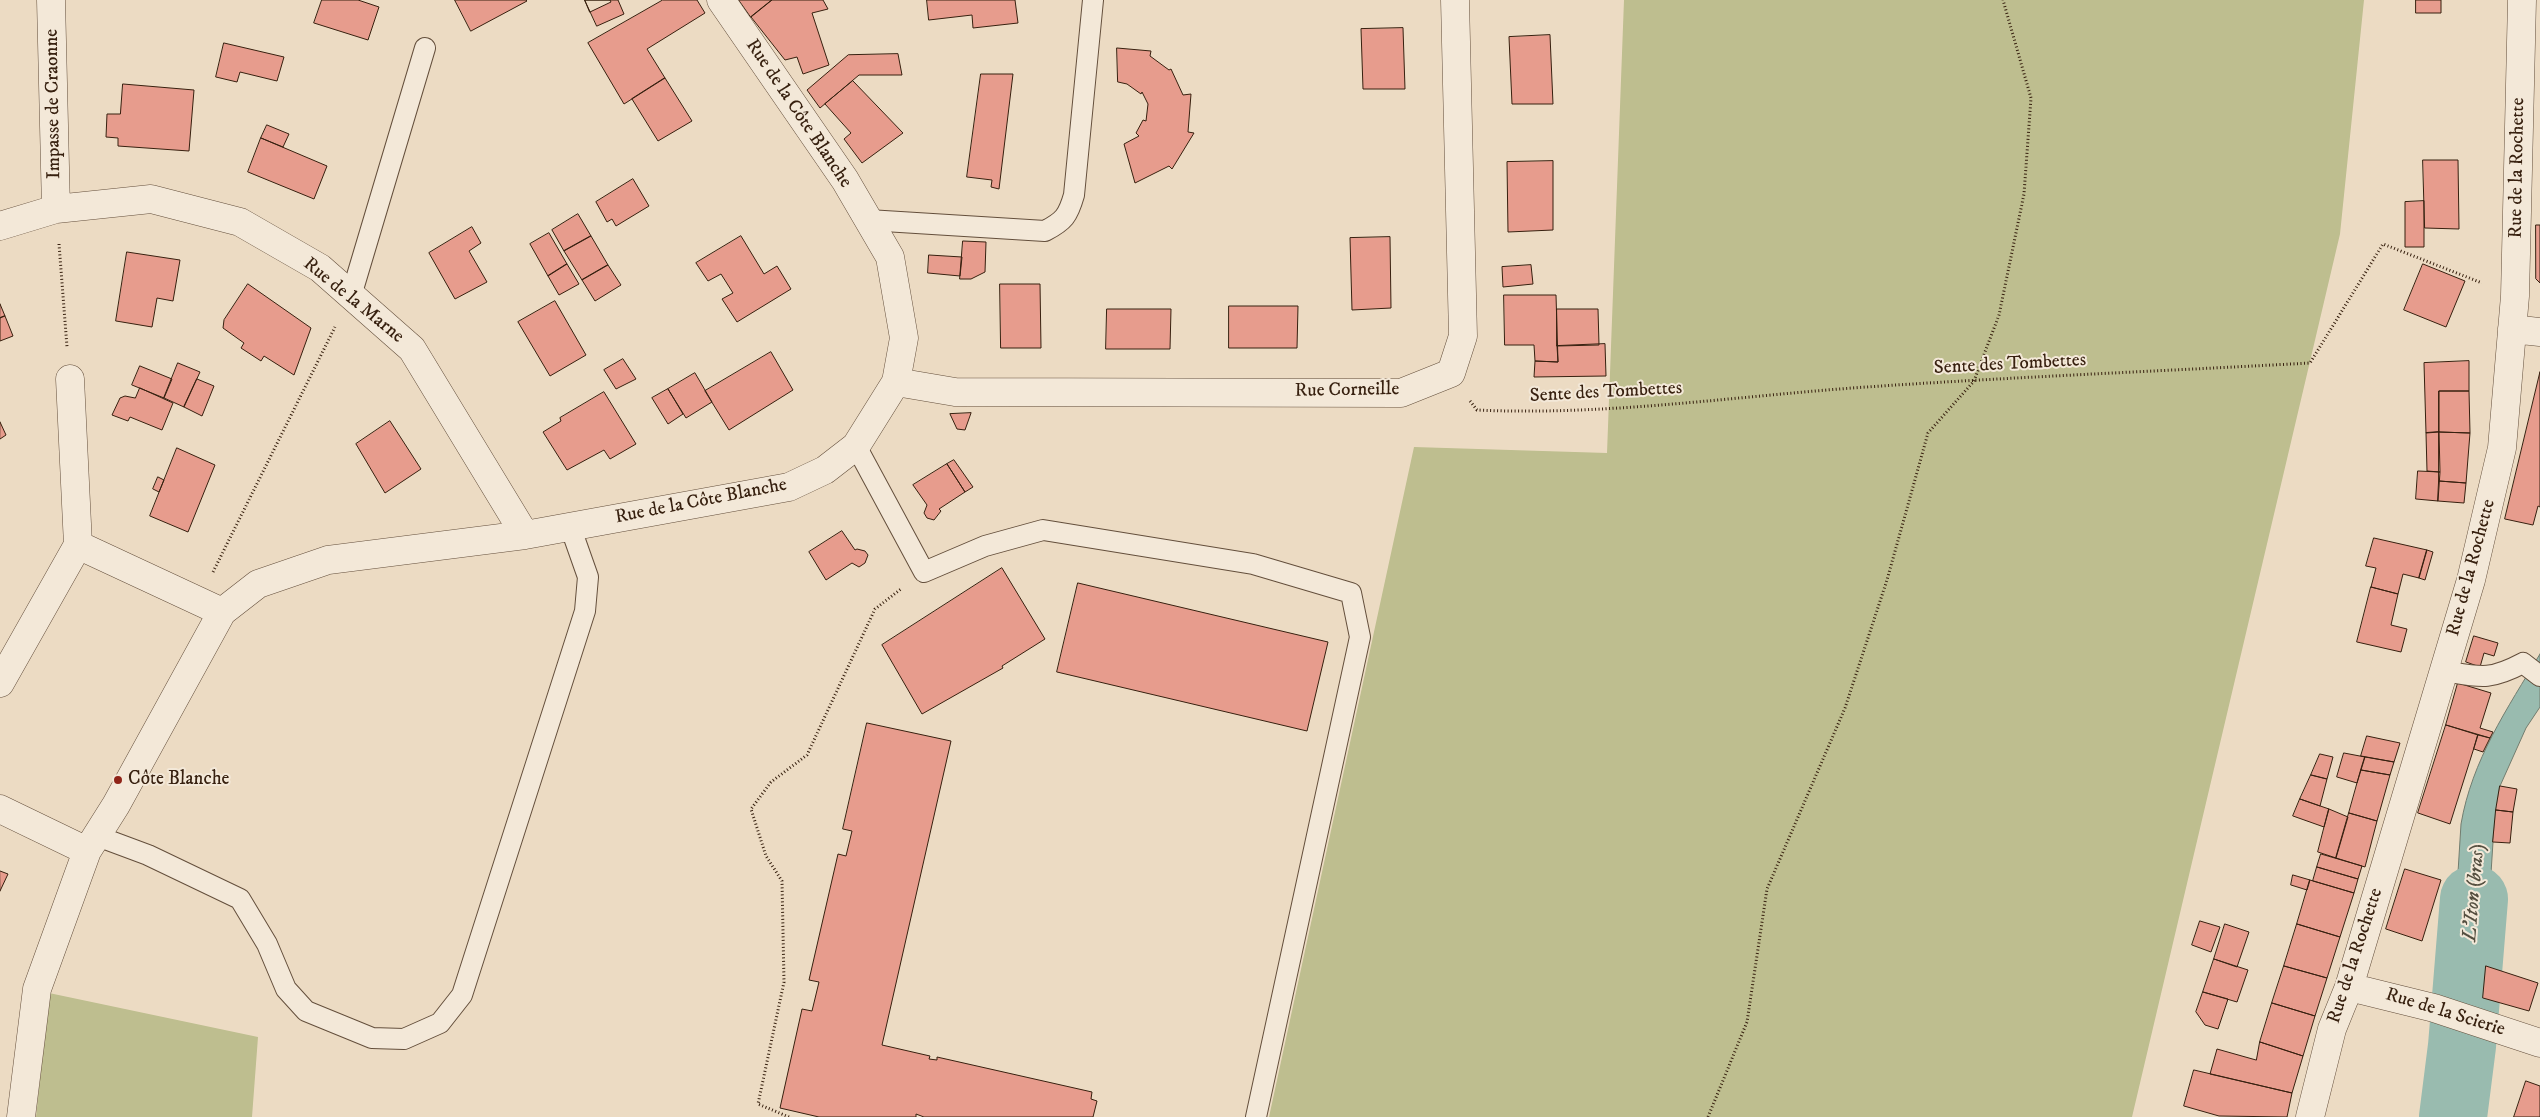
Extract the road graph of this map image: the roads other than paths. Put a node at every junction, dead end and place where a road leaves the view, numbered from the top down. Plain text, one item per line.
1 (51, 0) edge
2 (721, 0) edge
3 (1093, 0) edge
4 (1455, 0) edge
5 (2522, 0) edge
6 (425, 48) dead end
7 (56, 209) junction
8 (868, 220) junction
9 (0, 226) edge
10 (351, 296) junction
11 (2512, 329) junction
12 (2540, 332) edge
13 (70, 379) road end
14 (896, 382) junction
15 (856, 446) junction
16 (570, 526) junction
17 (525, 535) junction
18 (78, 544) junction
19 (210, 607) junction
20 (2444, 671) junction
21 (2540, 676) edge
22 (0, 683) edge
23 (0, 808) edge
24 (92, 844) junction
25 (2349, 987) junction
26 (2540, 1043) edge
27 (21, 1117) edge
28 (1256, 1117) edge
29 (2310, 1117) edge

1 - 7 street, Impasse de Craonne
2 - 8 street, Rue de la Côte Blanche
3 - 8 lane
4 - 14 street, Rue Corneille
5 - 11 street, Rue de la Rochette
6 - 10 lane
7 - 9 street, Rue de la Marne
7 - 10 street, Rue de la Marne
8 - 14 street, Rue de la Côte Blanche
10 - 17 street, Rue de la Marne
11 - 12 street
11 - 20 street, Rue de la Rochette
13 - 18 street
14 - 15 street, Rue de la Côte Blanche
15 - 16 street, Rue de la Côte Blanche
15 - 28 lane
16 - 17 street, Rue de la Côte Blanche
16 - 24 lane
17 - 19 street, Rue de la Côte Blanche
18 - 19 street
18 - 22 street
19 - 24 street, Rue de la Côte Blanche
20 - 21 lane
20 - 25 street, Rue de la Rochette
23 - 24 street
24 - 27 street, Rue de la Côte Blanche
25 - 26 street, Rue de la Scierie
25 - 29 street, Rue de la Rochette

